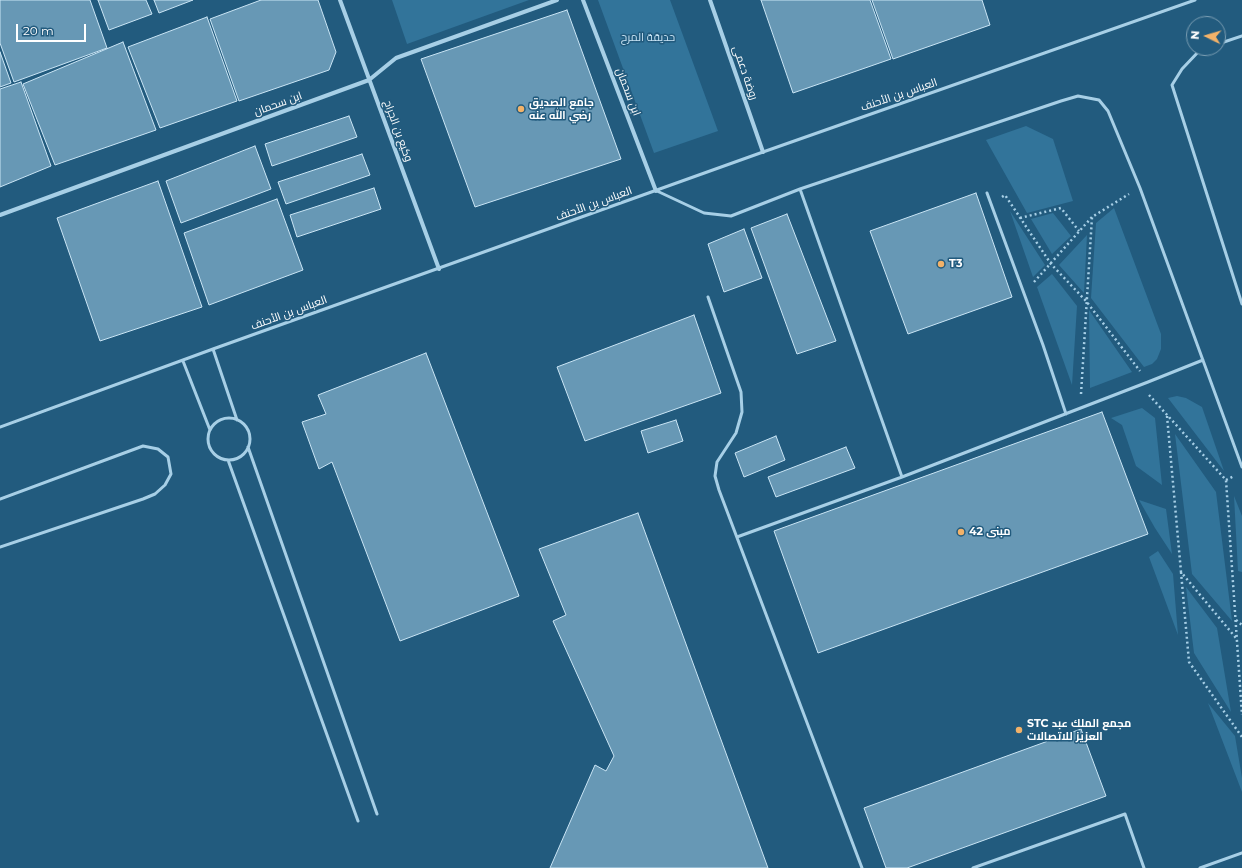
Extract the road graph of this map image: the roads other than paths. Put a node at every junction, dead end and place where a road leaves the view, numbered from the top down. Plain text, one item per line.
1 (340, 0) edge
2 (557, 0) edge
3 (583, 0) edge
4 (710, 0) edge
5 (1195, 0) edge
6 (1242, 36) edge
7 (1226, 41) edge
8 (1194, 56) edge
9 (369, 80) junction
10 (763, 152) junction
11 (800, 189) junction
12 (656, 191) junction
13 (987, 193) dead end
14 (0, 215) edge
15 (439, 269) junction
16 (708, 297) dead end
17 (1242, 304) edge
18 (213, 349) junction
19 (1203, 360) junction
20 (183, 361) junction
21 (1066, 414) junction
22 (237, 420) junction
23 (0, 427) edge
24 (210, 430) junction
25 (248, 447) junction
26 (228, 460) junction
27 (1242, 467) edge
28 (902, 477) junction
29 (0, 500) edge
30 (737, 537) junction
31 (0, 547) edge
32 (376, 814) dead end
33 (358, 821) dead end
34 (1242, 853) edge
35 (862, 868) edge
36 (973, 868) edge
37 (1144, 868) edge
38 (1200, 868) edge

1 - 9 street, وكيع بن الجراح
2 - 9 street, ابن سحمان
3 - 12 street, ابن سحمان
4 - 10 street, روضة دعمى
5 - 10 lane, العباس بن الأحنف
6 - 7 lane
8 - 17 lane
9 - 14 street, ابن سحمان
9 - 15 street, وكيع بن الجراح
10 - 12 lane, العباس بن الأحنف
11 - 12 lane
11 - 19 lane
11 - 28 lane
12 - 15 lane, العباس بن الأحنف
13 - 21 lane
15 - 18 lane, العباس بن الأحنف
16 - 30 lane
18 - 20 lane, العباس بن الأحنف
18 - 22 lane
19 - 21 lane
19 - 27 lane
20 - 23 lane, العباس بن الأحنف
20 - 24 lane
21 - 28 lane
22 - 24 lane
22 - 25 lane
24 - 26 lane
25 - 26 lane
25 - 32 lane
26 - 33 lane
28 - 30 lane
29 - 31 lane
30 - 35 lane
34 - 38 lane
36 - 37 lane

